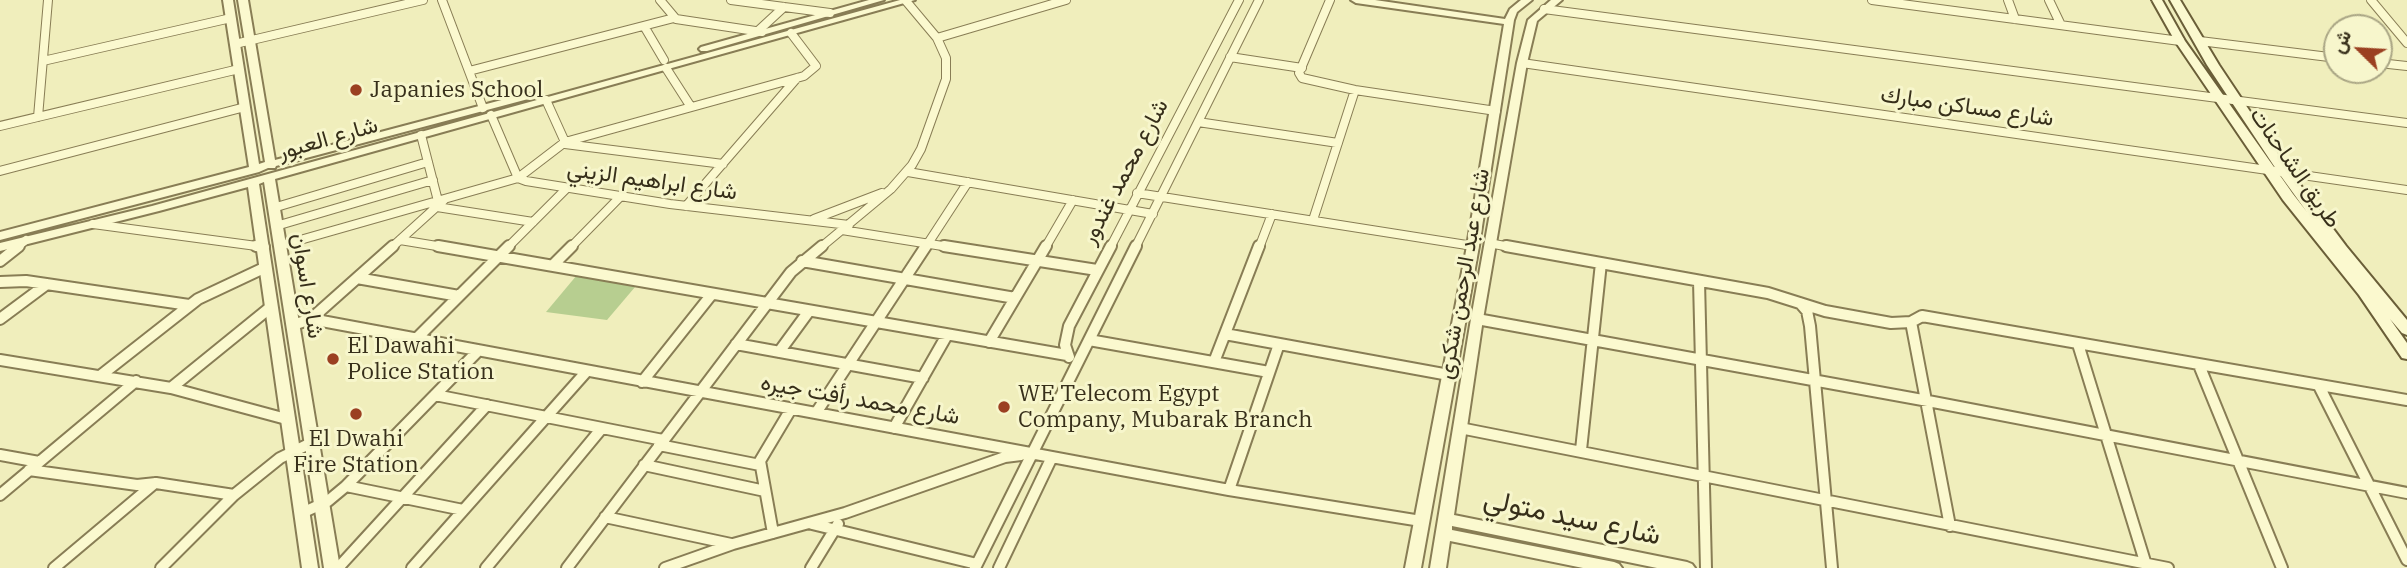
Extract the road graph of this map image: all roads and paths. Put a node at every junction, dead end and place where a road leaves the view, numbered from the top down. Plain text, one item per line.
1 (48, 0) edge
2 (228, 0) edge
3 (243, 0) edge
4 (423, 0) edge
5 (442, 0) edge
6 (660, 0) edge
7 (731, 0) edge
8 (879, 0) edge
9 (1066, 0) edge
10 (1239, 0) edge
11 (1259, 0) edge
12 (1330, 0) edge
13 (1356, 0) edge
14 (1401, 0) edge
15 (1527, 0) edge
16 (1557, 0) edge
17 (1872, 0) edge
18 (1966, 0) edge
19 (2008, 0) edge
20 (2049, 0) edge
21 (2157, 0) edge
22 (2175, 0) edge
23 (2371, 0) edge
24 (908, 1) edge
25 (1889, 1) edge
26 (862, 2) edge
27 (1927, 4) edge
28 (784, 7) junction
29 (1445, 9) junction
30 (1544, 9) junction
31 (830, 13) junction
32 (1970, 13) junction
33 (231, 18) junction
34 (674, 18) junction
35 (1510, 18) junction
36 (2015, 19) junction
37 (2061, 25) junction
38 (644, 26) junction
39 (760, 31) junction
40 (791, 33) junction
41 (937, 38) junction
42 (249, 41) junction
43 (235, 44) junction
44 (2407, 44) edge
45 (2183, 45) junction
46 (2203, 46) junction
47 (1230, 57) junction
48 (2323, 57) edge
49 (43, 61) junction
50 (1522, 63) junction
51 (665, 64) junction
52 (2195, 64) junction
53 (2213, 65) junction
54 (1302, 68) junction
55 (239, 69) junction
56 (469, 71) junction
57 (797, 78) junction
58 (1355, 90) junction
59 (546, 100) junction
60 (2222, 100) junction
61 (525, 102) junction
62 (2238, 102) junction
63 (245, 107) junction
64 (691, 107) junction
65 (1496, 111) junction
66 (487, 112) junction
67 (38, 117) junction
68 (1198, 122) junction
69 (2406, 124) edge
70 (0, 126) edge
71 (1493, 128) junction
72 (1510, 131) junction
73 (421, 135) junction
74 (563, 143) junction
75 (1338, 143) junction
76 (1491, 145) junction
77 (1507, 146) junction
78 (428, 162) junction
79 (723, 164) junction
80 (2270, 170) junction
81 (0, 171) edge
82 (270, 172) junction
83 (908, 172) junction
84 (2284, 172) junction
85 (254, 176) junction
86 (518, 178) junction
87 (433, 180) junction
88 (968, 182) junction
89 (566, 189) junction
90 (891, 189) junction
91 (2407, 190) edge
92 (1138, 193) junction
93 (156, 196) junction
94 (620, 197) junction
95 (1161, 197) junction
96 (1073, 200) junction
97 (440, 202) junction
98 (686, 206) junction
99 (273, 208) junction
100 (155, 209) junction
101 (1129, 209) junction
102 (1153, 214) junction
103 (1272, 214) junction
104 (90, 220) junction
105 (810, 220) junction
106 (1313, 220) junction
107 (533, 222) junction
108 (276, 226) junction
109 (846, 227) junction
110 (0, 236) edge
111 (26, 240) junction
112 (400, 240) junction
113 (1489, 243) junction
114 (928, 244) junction
115 (279, 246) junction
116 (1473, 246) junction
117 (0, 247) edge
118 (264, 247) junction
119 (500, 255) junction
120 (0, 261) edge
121 (802, 261) junction
122 (1037, 261) junction
123 (1601, 263) junction
124 (554, 264) junction
125 (266, 267) junction
126 (1097, 270) junction
127 (357, 278) junction
128 (904, 279) junction
129 (1699, 281) junction
130 (0, 282) edge
131 (47, 284) junction
132 (712, 294) junction
133 (459, 296) junction
134 (1015, 298) junction
135 (1798, 301) junction
136 (766, 304) junction
137 (189, 305) junction
138 (272, 306) junction
139 (808, 311) junction
140 (2401, 315) edge
141 (0, 319) edge
142 (312, 319) junction
143 (1477, 319) junction
144 (1912, 322) junction
145 (875, 323) junction
146 (293, 325) junction
147 (2407, 330) edge
148 (1225, 334) junction
149 (947, 335) junction
150 (416, 339) junction
151 (1089, 340) junction
152 (1592, 340) junction
153 (989, 342) junction
154 (736, 344) junction
155 (1279, 344) junction
156 (2078, 344) junction
157 (478, 351) junction
158 (779, 352) junction
159 (2407, 354) edge
160 (1067, 355) junction
161 (0, 360) edge
162 (1702, 361) junction
163 (1214, 362) junction
164 (848, 365) junction
165 (2199, 365) junction
166 (1076, 366) junction
167 (587, 371) junction
168 (1269, 372) junction
169 (1449, 375) junction
170 (100, 376) junction
171 (923, 378) junction
172 (136, 381) junction
173 (1815, 381) junction
174 (642, 382) junction
175 (2319, 386) junction
176 (171, 388) junction
177 (699, 392) junction
178 (435, 395) junction
179 (2407, 400) edge
180 (1928, 401) junction
181 (487, 405) junction
182 (791, 409) junction
183 (816, 413) junction
184 (547, 417) junction
185 (290, 420) junction
186 (601, 428) junction
187 (894, 428) junction
188 (1460, 428) junction
189 (2107, 435) junction
190 (311, 443) junction
191 (661, 443) junction
192 (1581, 450) junction
193 (293, 451) junction
194 (1032, 453) junction
195 (0, 455) edge
196 (1052, 457) junction
197 (2238, 460) junction
198 (644, 465) junction
199 (760, 465) junction
200 (34, 466) junction
201 (1703, 475) junction
202 (156, 483) junction
203 (346, 486) junction
204 (2369, 486) junction
205 (1229, 490) junction
206 (765, 491) junction
207 (2407, 493) edge
208 (0, 495) edge
209 (234, 495) junction
210 (402, 497) junction
211 (1826, 499) junction
212 (322, 505) junction
213 (463, 510) junction
214 (302, 513) junction
215 (845, 513) junction
216 (605, 517) junction
217 (1421, 521) junction
218 (808, 523) junction
219 (1445, 526) junction
220 (1951, 526) junction
221 (835, 529) junction
222 (772, 533) junction
223 (733, 544) junction
224 (2407, 560) edge
225 (976, 566) edge
226 (2147, 566) edge
227 (54, 568) edge
228 (161, 568) edge
229 (310, 568) edge
230 (332, 568) edge
231 (338, 568) edge
232 (412, 568) edge
233 (486, 568) edge
234 (567, 568) edge
235 (665, 568) edge
236 (811, 568) edge
237 (999, 568) edge
238 (1413, 568) edge
239 (1438, 568) edge
240 (1614, 568) edge
241 (1687, 568) edge
242 (1706, 568) edge
243 (1832, 568) edge
244 (2168, 568) edge
245 (2281, 568) edge

1 - 49 street
2 - 33 street, شارع اسوان
3 - 42 street, شارع اسوان
4 - 42 street
5 - 56 street
6 - 34 street
7 - 28 street
8 - 26 street, شارع العبور
9 - 41 street
10 - 92 street, شارع محمد غندور
11 - 47 street, شارع محمد غندور
12 - 54 street
13 - 29 street
14 - 29 street
15 - 35 street
16 - 30 street, شارع عبد الرحمن شكرى
17 - 25 street
18 - 32 street
19 - 36 street
20 - 37 street
21 - 45 main road, طريق الشاحنات
22 - 46 main road, طريق الشاحنات
23 - 44 street
24 - 40 street, شارع العبور
24 - 41 street
25 - 27 street
26 - 31 street, شارع العبور
27 - 32 street
28 - 31 street
28 - 39 street
29 - 35 street
30 - 50 street, شارع عبد الرحمن شكرى
30 - 60 street
31 - 39 street, شارع العبور
32 - 36 street
33 - 43 street, شارع اسوان
33 - 49 street
34 - 38 street
34 - 39 street
35 - 65 street, شارع عبد الرحمن شكرى
36 - 37 street
37 - 45 street
38 - 51 street
38 - 56 street
39 - 51 street, شارع العبور
40 - 51 street, شارع العبور
40 - 57 street
41 - 83 street
42 - 43 street
42 - 82 street, شارع اسوان
43 - 55 street, شارع اسوان
45 - 46 main road
45 - 52 main road, طريق الشاحنات
46 - 48 street
46 - 53 main road, طريق الشاحنات
47 - 54 street
47 - 68 street, شارع محمد غندور
49 - 67 street
50 - 72 street, شارع عبد الرحمن شكرى
50 - 80 street, شارع مساكن مبارك
51 - 59 street, شارع العبور
51 - 61 street, شارع العبور
51 - 64 street
52 - 53 main road
52 - 60 main road, طريق الشاحنات
53 - 62 main road, طريق الشاحنات
54 - 58 street
55 - 63 street, شارع اسوان
55 - 67 street
56 - 66 street
57 - 64 street
57 - 79 street
58 - 65 street
58 - 75 street
59 - 61 street, شارع العبور
59 - 74 street
60 - 62 street
60 - 80 main road, طريق الشاحنات
61 - 66 street, شارع العبور
62 - 69 street
62 - 84 main road, طريق الشاحنات
63 - 81 street
63 - 85 street, شارع اسوان
64 - 74 street
65 - 71 street, شارع عبد الرحمن شكرى
66 - 73 street, شارع العبور
66 - 82 street, شارع العبور
66 - 86 street
67 - 70 street
68 - 75 street
68 - 95 street, شارع محمد غندور
71 - 72 street
71 - 76 street, شارع عبد الرحمن شكرى
72 - 77 street, شارع عبد الرحمن شكرى
73 - 78 street
73 - 82 street, شارع العبور
74 - 79 street
74 - 86 street
75 - 106 street
76 - 77 street
76 - 116 street, شارع عبد الرحمن شكرى
77 - 113 street, شارع عبد الرحمن شكرى
78 - 87 street
78 - 99 street
79 - 98 street
80 - 84 street, شارع مساكن مبارك
80 - 159 main road, طريق الشاحنات
82 - 85 street, شارع العبور
82 - 99 street, شارع اسوان
83 - 88 street
83 - 90 street
84 - 91 street, شارع مساكن مبارك
84 - 140 main road, طريق الشاحنات
85 - 93 street, شارع العبور
85 - 100 street, شارع العبور
85 - 118 street, شارع اسوان
86 - 89 street, شارع ابراهيم الزيني
86 - 97 street
87 - 97 street
87 - 108 street
88 - 96 street
88 - 114 street
89 - 94 street, شارع ابراهيم الزيني
89 - 107 street
90 - 105 street
90 - 109 street
92 - 95 street
92 - 101 street, شارع محمد غندور
93 - 100 street
93 - 104 street, شارع العبور
94 - 98 street, شارع ابراهيم الزيني
94 - 124 street
95 - 102 street, شارع محمد غندور
95 - 103 street
96 - 101 street
96 - 122 street
97 - 107 street
97 - 112 street
97 - 115 street
98 - 105 street, شارع ابراهيم الزيني
99 - 108 street, شارع اسوان
100 - 104 street, شارع العبور
101 - 102 street
101 - 126 street, شارع محمد غندور
102 - 151 street, شارع محمد غندور
103 - 106 street
103 - 148 street
104 - 110 street, شارع العبور
104 - 111 street, شارع العبور
104 - 118 street
105 - 109 street, شارع ابراهيم الزيني
106 - 116 street
107 - 119 street
108 - 115 street, شارع اسوان
109 - 114 street, شارع ابراهيم الزيني
109 - 121 street
111 - 117 street, شارع العبور
111 - 120 street
112 - 119 street
112 - 127 street
113 - 123 street
113 - 143 street, شارع عبد الرحمن شكرى
114 - 122 street, شارع ابراهيم الزيني
114 - 128 street
115 - 146 street, شارع اسوان
116 - 169 street, شارع عبد الرحمن شكرى
118 - 125 street, شارع اسوان
119 - 124 street
119 - 133 street
121 - 128 street
121 - 136 street
122 - 126 street, شارع ابراهيم الزيني
122 - 134 street
123 - 129 street
123 - 152 street
124 - 132 street
125 - 137 street
125 - 138 street, شارع اسوان
126 - 160 street, شارع محمد غندور
127 - 133 street
127 - 142 street
128 - 134 street
128 - 145 street
129 - 135 street
129 - 162 street
130 - 131 street
131 - 137 street
131 - 141 street
132 - 136 street
132 - 174 street
133 - 150 street
134 - 153 street
135 - 144 street
135 - 173 street
136 - 139 street
136 - 154 street
137 - 170 street
138 - 176 street
138 - 185 street, شارع اسوان
139 - 145 street
139 - 158 street
140 - 147 main road, طريق الشاحنات
142 - 146 street, شارع محمد رأفت جيره
142 - 150 street, شارع محمد رأفت جيره
143 - 152 street
143 - 188 street, شارع عبد الرحمن شكرى
144 - 156 street
144 - 180 street
145 - 149 street
145 - 164 street
146 - 190 street, شارع اسوان
148 - 155 street
148 - 163 street
149 - 153 street
149 - 171 street
150 - 157 street, شارع محمد رأفت جيره
151 - 163 street
151 - 166 street, شارع محمد غندور
152 - 162 street
152 - 192 street
153 - 160 street
154 - 158 street
154 - 177 street
155 - 168 street
155 - 169 street
156 - 165 street
156 - 189 street
157 - 167 street, شارع محمد رأفت جيره
157 - 178 street
158 - 164 street
160 - 166 street
161 - 170 street
162 - 173 street
162 - 201 street
163 - 168 street
164 - 171 street
164 - 183 street
165 - 175 street
165 - 197 street
166 - 194 street, شارع محمد غندور
167 - 174 street, شارع محمد رأفت جيره
167 - 184 street
168 - 205 street
169 - 217 street, شارع عبد الرحمن شكرى
170 - 172 street
171 - 187 street
172 - 176 street
172 - 200 street
173 - 180 street
173 - 211 street
174 - 177 street, شارع محمد رأفت جيره
175 - 179 street
175 - 204 street
176 - 185 street
177 - 182 street, شارع محمد رأفت جيره
177 - 191 street
178 - 181 street
178 - 203 street
180 - 189 street
180 - 220 street
181 - 184 street
181 - 210 street
182 - 183 street, شارع محمد رأفت جيره
182 - 199 street
183 - 187 street, شارع محمد رأفت جيره
184 - 186 street
184 - 213 street
185 - 193 street, شارع اسوان
186 - 191 street
186 - 233 street
187 - 194 street, شارع محمد رأفت جيره
188 - 192 street
188 - 219 street, شارع عبد الرحمن شكرى
189 - 197 street
189 - 226 street
190 - 193 street
190 - 212 street, شارع اسوان
191 - 198 street
191 - 199 street
192 - 201 street
193 - 209 street
193 - 214 street, شارع اسوان
194 - 196 street, شارع محمد رأفت جيره
194 - 215 street
194 - 225 street, شارع محمد غندور
195 - 200 street
196 - 205 street, شارع محمد رأفت جيره
196 - 237 street
197 - 204 street
197 - 245 street
198 - 206 street
198 - 216 street
199 - 206 street
200 - 202 street
200 - 208 street
201 - 211 street
201 - 242 street
202 - 209 street
202 - 227 street
203 - 210 street
203 - 212 street
204 - 207 street
204 - 224 street
205 - 217 street, شارع محمد رأفت جيره
206 - 222 street
209 - 228 street
210 - 213 street
210 - 231 street
211 - 220 street
211 - 243 street
212 - 214 street
212 - 230 street, شارع اسوان
213 - 232 street
214 - 229 street, شارع اسوان
215 - 218 street
215 - 221 street
216 - 223 street
216 - 234 street
217 - 238 street, شارع عبد الرحمن شكرى
218 - 221 street
218 - 222 street
219 - 239 street, شارع عبد الرحمن شكرى
219 - 240 street, شارع سيد متولي
219 - 241 street, شارع سيد متولي
220 - 226 street
221 - 225 street
221 - 236 street
222 - 223 street
223 - 235 street
226 - 244 street

